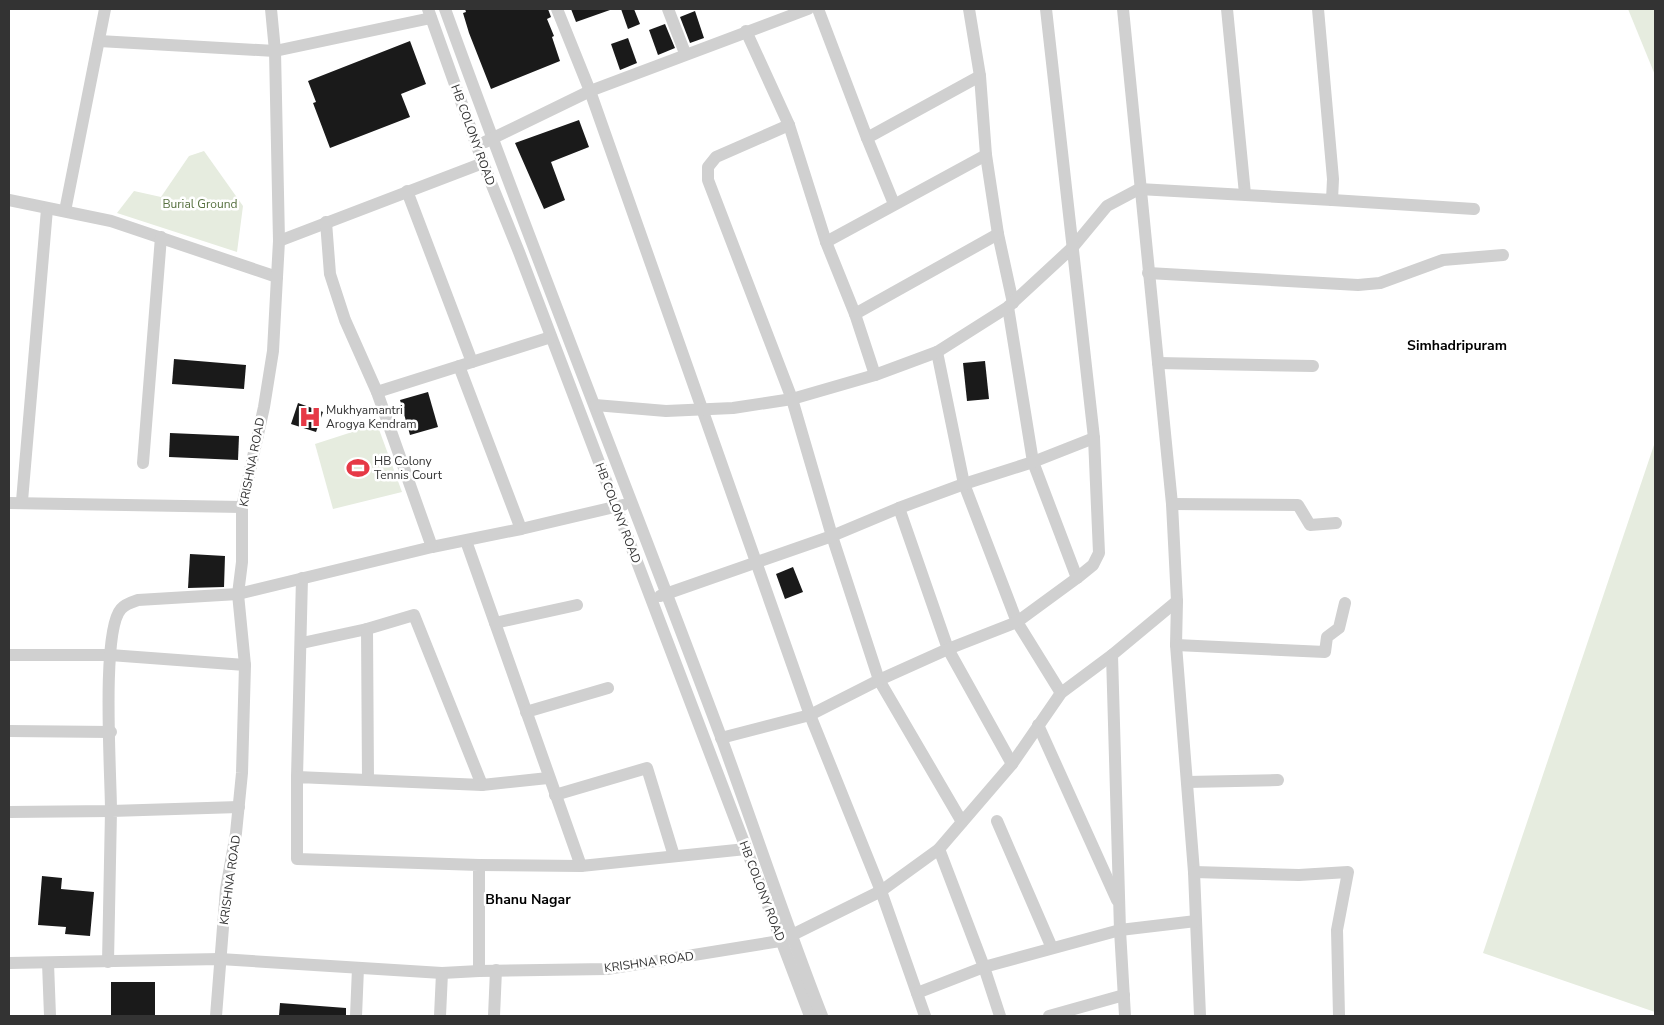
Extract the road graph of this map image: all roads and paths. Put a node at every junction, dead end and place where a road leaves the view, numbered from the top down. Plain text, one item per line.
1 (105, 9) edge
2 (270, 9) edge
3 (445, 9) edge
4 (557, 9) edge
5 (668, 9) edge
6 (808, 9) edge
7 (818, 9) edge
8 (969, 9) edge
9 (1046, 9) edge
10 (1123, 9) edge
11 (1227, 9) edge
12 (1318, 9) edge
13 (429, 13) edge
14 (746, 31) junction
15 (99, 41) junction
16 (275, 51) junction
17 (685, 53) junction
18 (980, 76) junction
19 (590, 91) junction
20 (789, 125) junction
21 (867, 138) junction
22 (492, 139) junction
23 (477, 146) junction
24 (986, 155) junction
25 (483, 163) junction
26 (1139, 189) junction
27 (407, 191) junction
28 (1245, 194) junction
29 (9, 200) edge
30 (1332, 200) junction
31 (894, 204) junction
32 (47, 209) junction
33 (1474, 209) dead end
34 (65, 212) junction
35 (326, 222) junction
36 (998, 234) junction
37 (161, 237) junction
38 (279, 241) junction
39 (826, 242) junction
40 (1073, 247) junction
41 (1503, 255) dead end
42 (1148, 274) junction
43 (277, 277) junction
44 (1010, 305) junction
45 (855, 314) junction
46 (552, 338) junction
47 (937, 352) junction
48 (472, 362) junction
49 (1158, 363) junction
50 (459, 366) junction
51 (1313, 366) dead end
52 (875, 375) junction
53 (377, 392) junction
54 (792, 399) junction
55 (595, 405) junction
56 (701, 409) junction
57 (1094, 438) junction
58 (1033, 462) junction
59 (143, 463) dead end
60 (964, 484) junction
61 (22, 501) junction
62 (631, 502) junction
63 (9, 503) edge
64 (1172, 504) junction
65 (242, 507) junction
66 (616, 507) junction
67 (899, 508) junction
68 (1336, 523) dead end
69 (521, 529) junction
70 (832, 536) junction
71 (466, 541) junction
72 (432, 547) junction
73 (755, 564) junction
74 (302, 578) junction
75 (1076, 578) junction
76 (238, 594) junction
77 (666, 594) junction
78 (651, 600) junction
79 (1177, 601) junction
80 (1345, 603) dead end
81 (577, 605) dead end
82 (1017, 622) junction
83 (495, 623) junction
84 (368, 629) junction
85 (302, 644) junction
86 (1176, 645) junction
87 (948, 649) junction
88 (9, 655) edge
89 (110, 655) junction
90 (1112, 655) junction
91 (245, 665) junction
92 (879, 680) junction
93 (608, 688) dead end
94 (1060, 692) junction
95 (526, 712) junction
96 (810, 715) junction
97 (1038, 724) junction
98 (9, 731) edge
99 (111, 732) junction
100 (721, 738) junction
101 (1012, 764) junction
102 (296, 778) junction
103 (548, 778) junction
104 (368, 780) junction
105 (1278, 780) dead end
106 (1187, 782) junction
107 (482, 785) junction
108 (555, 795) junction
109 (239, 806) junction
110 (112, 810) junction
111 (9, 812) edge
112 (962, 822) junction
113 (997, 822) dead end
114 (746, 849) junction
115 (938, 849) junction
116 (674, 856) junction
117 (479, 865) junction
118 (581, 866) junction
119 (1194, 872) junction
120 (881, 891) junction
121 (1120, 907) junction
122 (1196, 921) junction
123 (1120, 930) junction
124 (786, 939) junction
125 (1052, 948) junction
126 (220, 959) junction
127 (108, 962) junction
128 (9, 963) edge
129 (48, 963) junction
130 (984, 967) junction
131 (358, 968) junction
132 (496, 970) junction
133 (479, 971) junction
134 (442, 974) junction
135 (917, 994) junction
136 (1124, 995) junction
137 (50, 1016) edge
138 (216, 1016) edge
139 (356, 1016) edge
140 (440, 1016) edge
141 (494, 1016) edge
142 (810, 1016) edge
143 (822, 1016) edge
144 (925, 1016) edge
145 (1000, 1016) edge
146 (1054, 1016) edge
147 (1125, 1016) edge
148 (1200, 1016) edge
149 (1339, 1016) edge

1 - 15 street
2 - 16 street, KRISHNA ROAD
3 - 22 street
4 - 19 street
5 - 17 street
6 - 14 street
7 - 21 street
8 - 18 street
9 - 40 street
10 - 26 street
11 - 28 street
12 - 30 street
13 - 16 street
13 - 23 street, HB COLONY ROAD
14 - 17 street
14 - 20 street
15 - 16 street
15 - 34 street
16 - 38 street, KRISHNA ROAD
17 - 19 street
18 - 21 street
18 - 24 street
19 - 22 street
19 - 56 street
20 - 39 street
20 - 54 street
21 - 31 street
22 - 23 street
22 - 55 street
23 - 25 street, HB COLONY ROAD
24 - 31 street
24 - 36 street
25 - 27 street
25 - 46 street, HB COLONY ROAD
26 - 28 street
26 - 40 street
26 - 42 street
27 - 35 street
27 - 48 street
28 - 30 street
29 - 32 street
30 - 33 street
31 - 39 street
32 - 34 street
32 - 61 street
34 - 37 street
35 - 38 street
35 - 53 street
36 - 44 street
36 - 45 street
37 - 43 street
37 - 59 street
38 - 43 street, KRISHNA ROAD
39 - 45 street
40 - 44 street
40 - 57 street
41 - 42 street
42 - 49 street
43 - 65 street, KRISHNA ROAD
44 - 47 street
44 - 58 street
45 - 52 street
46 - 48 street
46 - 66 street, HB COLONY ROAD
47 - 52 street
47 - 60 street
48 - 50 street
49 - 51 street
49 - 64 street
50 - 53 street
50 - 69 street
52 - 54 street
53 - 72 street
54 - 56 street
54 - 70 street
55 - 56 street
55 - 62 street
56 - 73 street
57 - 58 street
57 - 75 street
58 - 60 street
58 - 75 street
60 - 67 street
60 - 82 street
61 - 63 street
61 - 65 street
62 - 66 street
62 - 77 street
64 - 68 street
64 - 79 street
65 - 76 street, KRISHNA ROAD
66 - 69 street
66 - 78 street, HB COLONY ROAD
67 - 70 street
67 - 87 street
69 - 71 street
70 - 73 street
70 - 92 street
71 - 72 street
71 - 83 street
72 - 74 street
73 - 77 street
73 - 96 street
74 - 76 street
74 - 85 street
75 - 82 street
76 - 89 street
76 - 91 street, KRISHNA ROAD
77 - 78 street
77 - 100 street
78 - 114 street, HB COLONY ROAD
79 - 86 street
79 - 90 street
80 - 86 street
81 - 83 street
82 - 87 street
82 - 94 street
83 - 95 street
84 - 85 street
84 - 104 street
84 - 107 street
85 - 102 street
86 - 106 street
87 - 92 street
87 - 101 street
88 - 89 street
89 - 91 street
89 - 99 street
90 - 94 street
90 - 121 street
91 - 109 street, KRISHNA ROAD
92 - 96 street
92 - 112 street
93 - 95 street
94 - 97 street, KRISHNA ROAD
95 - 103 street
96 - 100 street
96 - 120 street
97 - 101 street, KRISHNA ROAD
97 - 121 street
98 - 99 street
99 - 110 street
100 - 124 street
101 - 112 street, KRISHNA ROAD
102 - 104 street
102 - 117 street
103 - 107 street
103 - 108 street
104 - 107 street
105 - 106 street
106 - 119 street
108 - 116 street
108 - 118 street
109 - 110 street
109 - 126 street, KRISHNA ROAD
110 - 111 street
110 - 127 street
112 - 115 street, KRISHNA ROAD
113 - 125 street
114 - 116 street
114 - 124 street, HB COLONY ROAD
115 - 120 street, KRISHNA ROAD
115 - 130 street
116 - 118 street
117 - 118 street
117 - 133 street
119 - 122 street
119 - 149 street
120 - 124 street, KRISHNA ROAD
120 - 135 street
121 - 123 street
122 - 123 street
122 - 148 street
123 - 125 street
123 - 136 street
124 - 132 street, KRISHNA ROAD
124 - 142 street, HB COLONY ROAD
124 - 143 street
125 - 130 street
126 - 127 street
126 - 131 street, KRISHNA ROAD
126 - 138 street
127 - 129 street
128 - 129 street
129 - 137 street
130 - 135 street
130 - 145 street
131 - 134 street, KRISHNA ROAD
131 - 139 street
132 - 133 street, KRISHNA ROAD
132 - 141 street
133 - 134 street, KRISHNA ROAD
134 - 140 street
135 - 144 street
136 - 146 street
136 - 147 street

